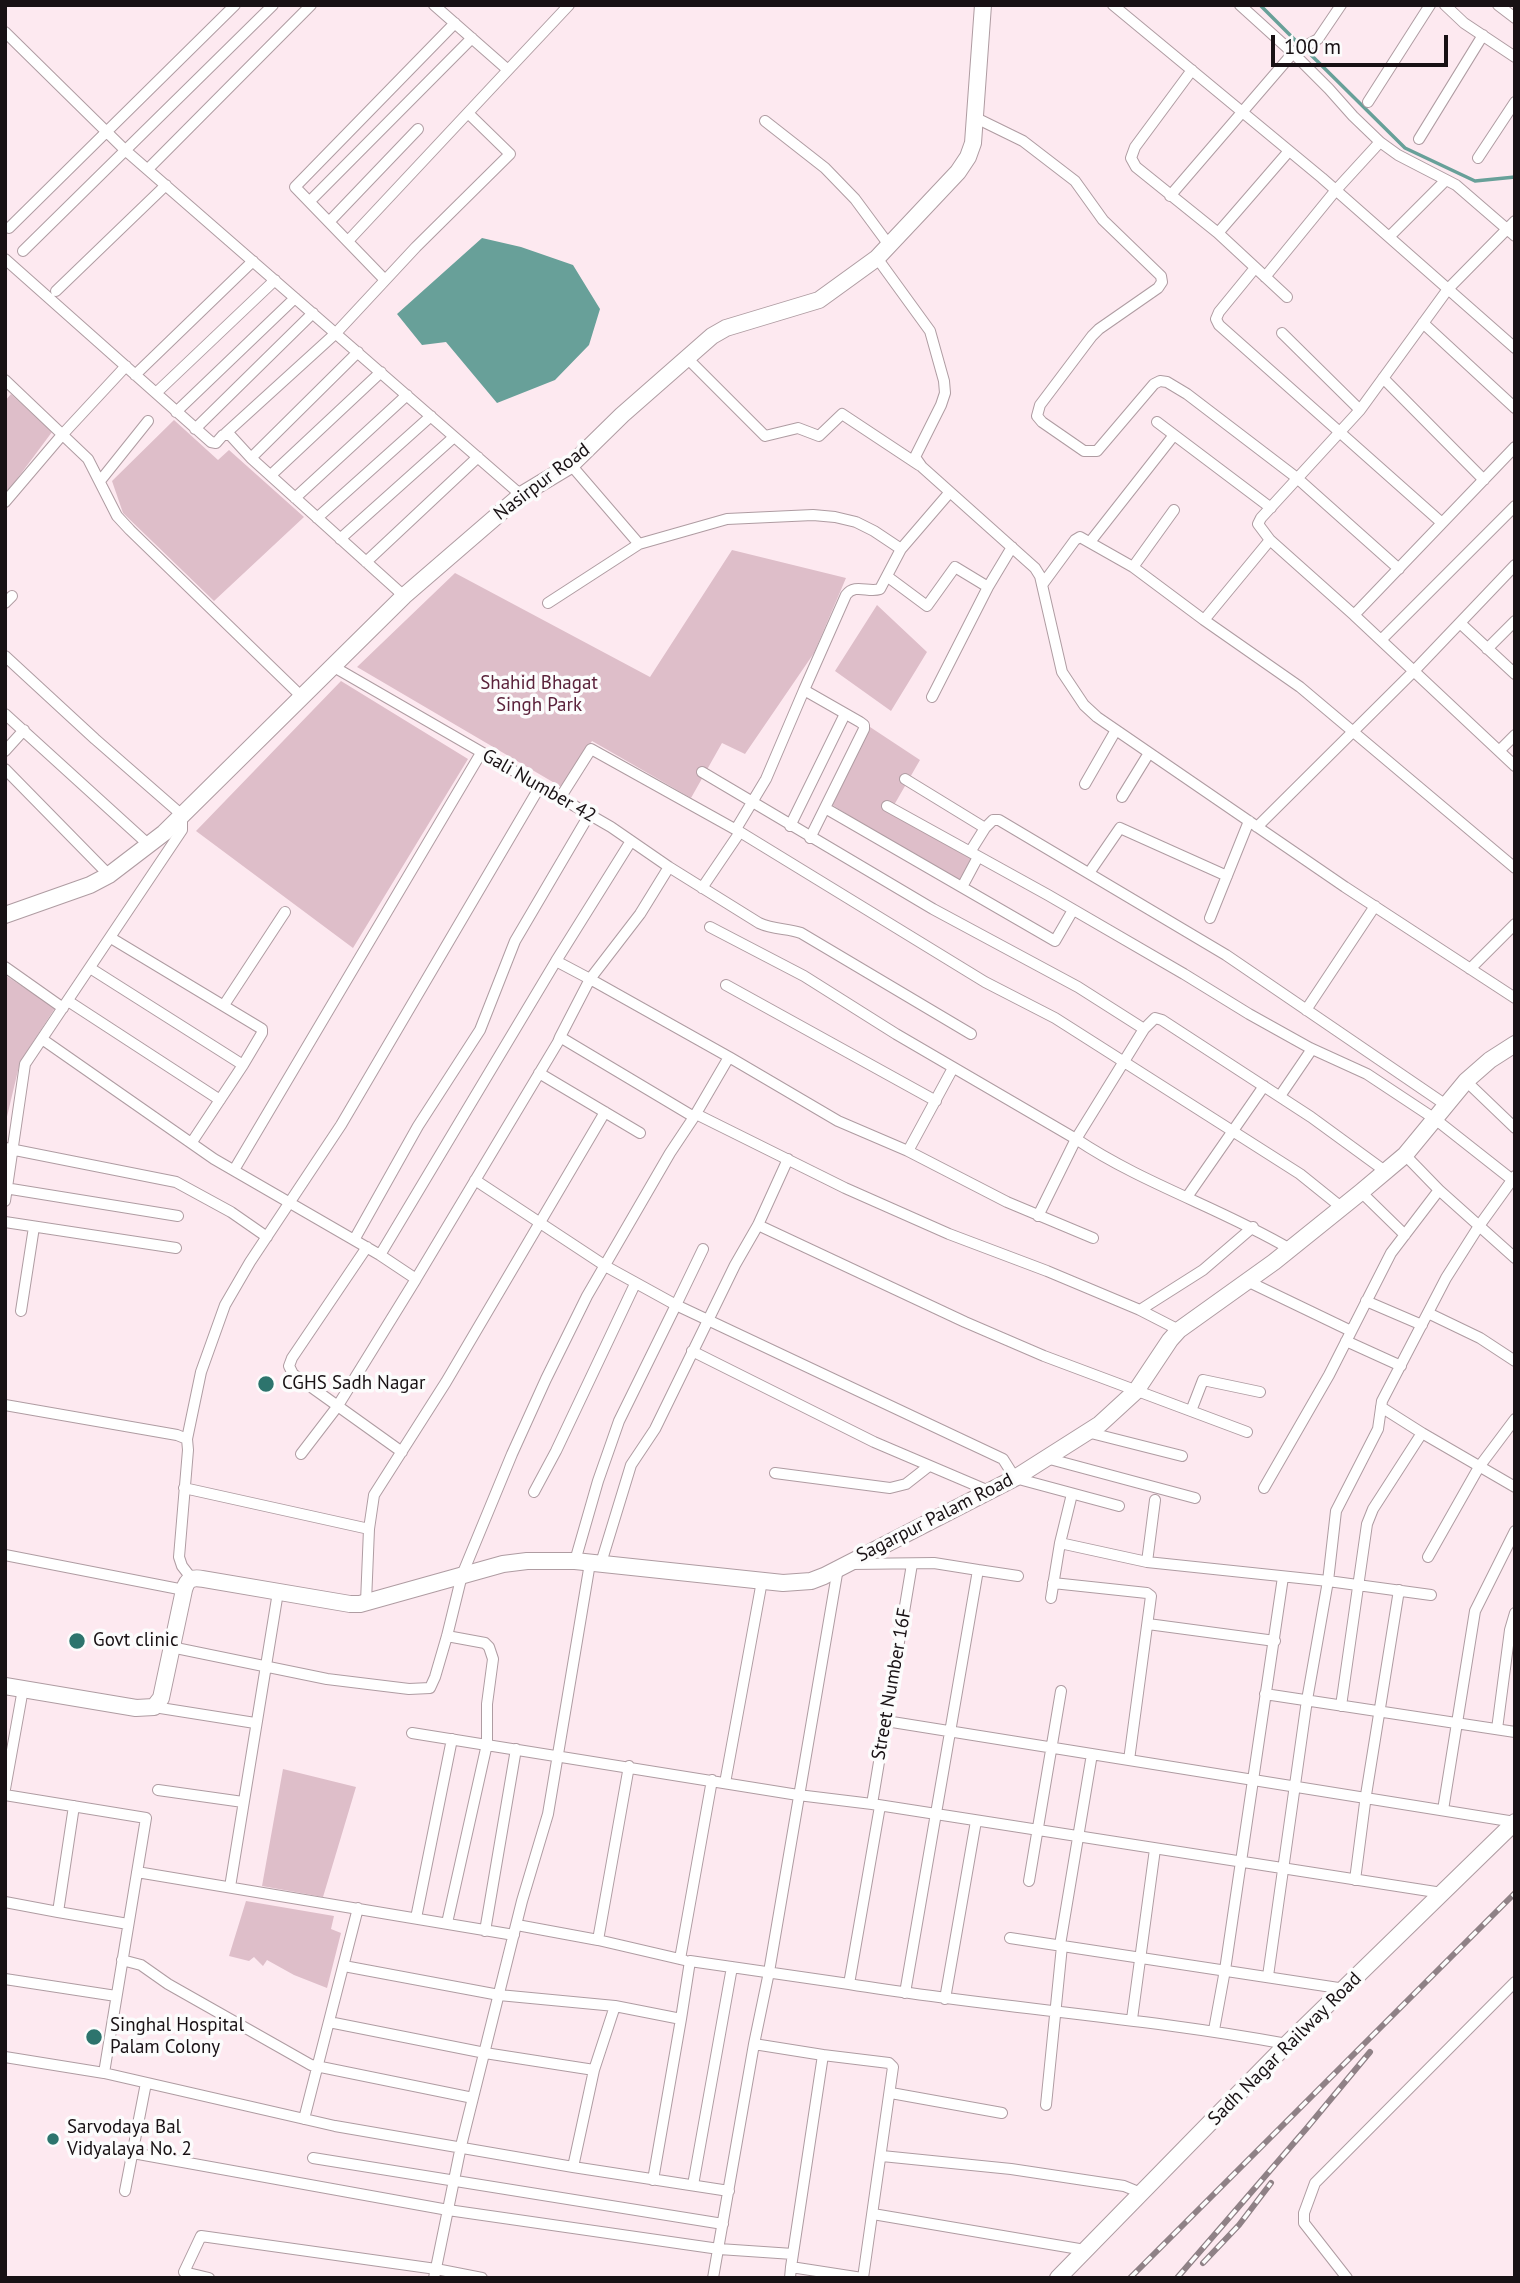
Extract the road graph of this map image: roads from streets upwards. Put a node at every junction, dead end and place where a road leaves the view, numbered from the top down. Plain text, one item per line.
1 (235, 5) edge
2 (273, 5) edge
3 (312, 5) edge
4 (434, 5) edge
5 (569, 5) edge
6 (983, 5) edge
7 (1113, 5) edge
8 (1240, 5) edge
9 (1342, 5) edge
10 (1430, 5) edge
11 (1445, 5) edge
12 (1498, 5) edge
13 (1457, 10) edge
14 (1515, 18) edge
15 (455, 23) junction
16 (5, 32) edge
17 (1483, 35) junction
18 (472, 38) junction
19 (1296, 51) junction
20 (1515, 57) edge
21 (508, 70) junction
22 (1192, 70) junction
23 (1368, 102) dead end
24 (1515, 102) edge
25 (1241, 111) junction
26 (469, 114) junction
27 (976, 118) junction
28 (765, 121) dead end
29 (418, 128) dead end
30 (106, 133) junction
31 (1419, 139) dead end
32 (1380, 142) junction
33 (125, 150) junction
34 (1289, 151) junction
35 (1478, 158) dead end
36 (148, 169) junction
37 (1446, 180) junction
38 (166, 185) junction
39 (1336, 190) junction
40 (1170, 196) junction
41 (310, 201) junction
42 (329, 222) junction
43 (9, 228) dead end
44 (1512, 229) edge
45 (1218, 233) junction
46 (1389, 237) junction
47 (348, 241) junction
48 (889, 245) junction
49 (23, 251) dead end
50 (877, 258) junction
51 (5, 259) edge
52 (253, 261) junction
53 (1255, 268) junction
54 (1265, 277) junction
55 (275, 280) junction
56 (385, 280) junction
57 (1448, 289) junction
58 (56, 291) dead end
59 (1287, 297) dead end
60 (295, 298) junction
61 (313, 313) junction
62 (1423, 323) junction
63 (1282, 332) dead end
64 (336, 333) junction
65 (1515, 348) edge
66 (358, 352) junction
67 (687, 358) junction
68 (125, 366) junction
69 (381, 372) junction
70 (135, 375) junction
71 (1383, 378) junction
72 (5, 380) edge
73 (156, 393) junction
74 (407, 395) junction
75 (1515, 408) edge
76 (1360, 410) junction
77 (176, 412) junction
78 (431, 416) junction
79 (148, 421) dead end
80 (1157, 422) dead end
81 (195, 429) junction
82 (1339, 432) junction
83 (226, 433) junction
84 (62, 435) junction
85 (1174, 435) junction
86 (454, 437) junction
87 (1515, 447) edge
88 (478, 457) junction
89 (251, 458) junction
90 (571, 465) junction
91 (922, 467) junction
92 (271, 475) junction
93 (1297, 478) junction
94 (1483, 480) junction
95 (100, 481) junction
96 (950, 492) junction
97 (521, 495) junction
98 (295, 498) junction
99 (5, 502) edge
100 (1515, 506) edge
101 (1271, 508) junction
102 (1174, 510) dead end
103 (317, 518) junction
104 (1442, 523) junction
105 (340, 539) junction
106 (1270, 540) junction
107 (1090, 542) junction
108 (639, 544) junction
109 (1012, 547) junction
110 (901, 549) junction
111 (366, 562) junction
112 (1515, 565) edge
113 (1133, 567) junction
114 (1399, 569) junction
115 (888, 577) junction
116 (1042, 585) junction
117 (988, 587) junction
118 (404, 596) junction
119 (548, 603) dead end
120 (1354, 615) junction
121 (1204, 620) junction
122 (1515, 621) edge
123 (1460, 623) junction
124 (1381, 640) junction
125 (1487, 649) junction
126 (5, 656) edge
127 (334, 667) junction
128 (1413, 672) junction
129 (1515, 674) edge
130 (803, 690) junction
131 (301, 696) junction
132 (932, 697) dead end
133 (5, 714) edge
134 (845, 714) junction
135 (24, 730) junction
136 (1116, 730) junction
137 (1353, 731) junction
138 (1515, 735) edge
139 (5, 751) edge
140 (1499, 751) junction
141 (1149, 753) junction
142 (481, 754) junction
143 (1515, 766) edge
144 (5, 769) edge
145 (702, 772) dead end
146 (905, 779) dead end
147 (1085, 784) dead end
148 (540, 788) junction
149 (1122, 797) dead end
150 (561, 798) junction
151 (752, 803) junction
152 (887, 806) dead end
153 (825, 808) junction
154 (182, 815) junction
155 (589, 815) junction
156 (1253, 824) junction
157 (790, 825) junction
158 (985, 828) junction
159 (738, 831) junction
160 (810, 838) junction
161 (631, 841) junction
162 (149, 845) junction
163 (974, 855) junction
164 (669, 867) junction
165 (1515, 868) edge
166 (1089, 873) junction
167 (109, 875) junction
168 (1227, 876) junction
169 (962, 887) junction
170 (702, 888) junction
171 (1375, 906) junction
172 (1073, 909) junction
173 (285, 912) dead end
174 (5, 915) edge
175 (1210, 918) dead end
176 (1515, 924) edge
177 (710, 927) dead end
178 (111, 937) junction
179 (556, 961) junction
180 (5, 967) edge
181 (90, 968) junction
182 (1470, 969) junction
183 (590, 979) junction
184 (726, 985) dead end
185 (1515, 998) edge
186 (65, 1004) junction
187 (224, 1006) junction
188 (1307, 1010) junction
189 (1144, 1029) junction
190 (971, 1034) dead end
191 (560, 1037) junction
192 (42, 1038) junction
193 (1515, 1044) edge
194 (1312, 1049) junction
195 (729, 1057) junction
196 (1125, 1062) junction
197 (243, 1065) junction
198 (953, 1068) junction
199 (540, 1073) junction
200 (1466, 1081) junction
201 (1264, 1086) junction
202 (1280, 1096) junction
203 (220, 1100) junction
204 (936, 1101) junction
205 (1446, 1105) junction
206 (605, 1112) junction
207 (695, 1115) junction
208 (1434, 1119) junction
209 (1515, 1128) edge
210 (1234, 1132) junction
211 (640, 1133) dead end
212 (1076, 1139) junction
213 (192, 1142) junction
214 (8, 1149) edge
215 (908, 1151) junction
216 (1405, 1155) junction
217 (788, 1159) junction
218 (234, 1170) junction
219 (1385, 1171) junction
220 (475, 1180) junction
221 (1514, 1180) edge
222 (6, 1188) edge
223 (1439, 1190) junction
224 (1361, 1192) junction
225 (1187, 1197) junction
226 (5, 1201) edge
227 (291, 1202) junction
228 (1341, 1207) junction
229 (178, 1216) dead end
230 (1038, 1216) junction
231 (5, 1222) edge
232 (539, 1224) junction
233 (758, 1225) junction
234 (1479, 1226) junction
235 (33, 1227) junction
236 (1253, 1227) junction
237 (1405, 1235) junction
238 (267, 1237) junction
239 (1093, 1238) dead end
240 (354, 1240) junction
241 (367, 1247) junction
242 (176, 1248) dead end
243 (703, 1249) dead end
244 (1290, 1249) junction
245 (380, 1255) junction
246 (1515, 1258) edge
247 (605, 1266) junction
248 (416, 1279) junction
249 (1247, 1281) junction
250 (635, 1284) junction
251 (1366, 1301) junction
252 (676, 1306) junction
253 (1140, 1310) junction
254 (21, 1311) dead end
255 (1428, 1313) junction
256 (709, 1321) junction
257 (1422, 1325) junction
258 (1179, 1330) junction
259 (1348, 1336) junction
260 (692, 1351) junction
261 (1515, 1361) edge
262 (1401, 1366) junction
263 (1136, 1391) junction
264 (1260, 1392) dead end
265 (5, 1405) edge
266 (337, 1407) junction
267 (1381, 1407) junction
268 (1191, 1411) junction
269 (1515, 1419) edge
270 (1087, 1432) junction
271 (1247, 1432) dead end
272 (1422, 1433) junction
273 (187, 1439) junction
274 (402, 1452) junction
275 (302, 1454) dead end
276 (1182, 1456) dead end
277 (1046, 1458) junction
278 (929, 1466) junction
279 (1479, 1467) junction
280 (775, 1473) dead end
281 (1014, 1478) junction
282 (1515, 1487) edge
283 (184, 1488) junction
284 (1264, 1488) dead end
285 (989, 1491) junction
286 (534, 1492) dead end
287 (1072, 1494) junction
288 (1195, 1497) dead end
289 (1155, 1500) dead end
290 (1119, 1506) dead end
291 (369, 1530) junction
292 (1515, 1531) edge
293 (1060, 1543) junction
294 (5, 1555) edge
295 (1428, 1557) dead end
296 (588, 1562) junction
297 (1147, 1562) junction
298 (912, 1564) junction
299 (842, 1566) junction
300 (978, 1570) junction
301 (462, 1575) junction
302 (1018, 1576) dead end
303 (1283, 1577) junction
304 (762, 1581) junction
305 (1328, 1581) junction
306 (193, 1582) junction
307 (1053, 1583) junction
308 (1357, 1585) junction
309 (1399, 1590) junction
310 (278, 1592) junction
311 (1431, 1595) dead end
312 (1051, 1598) dead end
313 (366, 1602) junction
314 (1515, 1613) edge
315 (1148, 1624) junction
316 (447, 1636) junction
317 (1275, 1641) junction
318 (171, 1647) junction
319 (265, 1666) junction
320 (5, 1686) edge
321 (23, 1689) junction
322 (1061, 1691) dead end
323 (1265, 1694) junction
324 (1307, 1700) junction
325 (1341, 1706) junction
326 (154, 1707) junction
327 (1381, 1711) junction
328 (886, 1721) junction
329 (255, 1723) junction
330 (1457, 1724) junction
331 (1497, 1729) junction
332 (412, 1732) dead end
333 (951, 1732) junction
334 (1515, 1732) edge
335 (452, 1739) junction
336 (487, 1744) junction
337 (1050, 1748) junction
338 (516, 1749) junction
339 (1092, 1754) junction
340 (557, 1755) junction
341 (1129, 1760) junction
342 (629, 1766) junction
343 (712, 1780) junction
344 (1254, 1780) junction
345 (725, 1783) junction
346 (1296, 1787) junction
347 (5, 1789) edge
348 (158, 1790) dead end
349 (5, 1795) edge
350 (798, 1795) junction
351 (1366, 1798) junction
352 (243, 1802) junction
353 (876, 1805) junction
354 (74, 1806) junction
355 (1443, 1810) junction
356 (935, 1814) junction
357 (976, 1821) junction
358 (1515, 1822) edge
359 (1038, 1830) junction
360 (1079, 1837) junction
361 (1155, 1849) junction
362 (1240, 1862) junction
363 (1284, 1869) junction
364 (137, 1872) junction
365 (1355, 1880) junction
366 (1030, 1881) dead end
367 (230, 1887) junction
368 (1442, 1893) junction
369 (5, 1902) edge
370 (358, 1908) junction
371 (58, 1912) junction
372 (416, 1918) junction
373 (447, 1923) junction
374 (128, 1924) junction
375 (515, 1930) junction
376 (485, 1931) junction
377 (1010, 1938) dead end
378 (598, 1940) junction
379 (1061, 1945) junction
380 (1141, 1957) junction
381 (122, 1960) junction
382 (685, 1960) junction
383 (344, 1966) junction
384 (732, 1967) junction
385 (1226, 1970) junction
386 (769, 1972) junction
387 (1268, 1976) junction
388 (5, 1979) edge
389 (1515, 1982) edge
390 (849, 1984) junction
391 (1345, 1989) junction
392 (905, 1993) junction
393 (499, 1995) junction
394 (117, 1996) junction
395 (945, 1999) junction
396 (615, 2006) junction
397 (1056, 2010) junction
398 (681, 2020) junction
399 (1132, 2020) junction
400 (329, 2022) junction
401 (1214, 2031) junction
402 (754, 2044) junction
403 (1287, 2044) junction
404 (485, 2053) junction
405 (823, 2055) junction
406 (5, 2057) edge
407 (318, 2066) junction
408 (594, 2070) junction
409 (104, 2073) junction
410 (146, 2083) junction
411 (891, 2093) junction
412 (473, 2098) junction
413 (1046, 2105) dead end
414 (1002, 2113) dead end
415 (304, 2119) junction
416 (461, 2146) junction
417 (133, 2153) junction
418 (881, 2156) junction
419 (313, 2158) dead end
420 (573, 2167) junction
421 (653, 2180) junction
422 (453, 2181) junction
423 (693, 2185) junction
424 (125, 2191) dead end
425 (729, 2191) junction
426 (1141, 2193) junction
427 (448, 2210) junction
428 (873, 2214) junction
429 (723, 2224) junction
430 (719, 2249) junction
431 (1085, 2250) junction
432 (793, 2254) junction
433 (790, 2272) edge
434 (435, 2273) edge
435 (209, 2278) edge
436 (482, 2278) edge
437 (713, 2278) edge
438 (862, 2278) edge
439 (1058, 2278) edge
440 (1347, 2278) edge

1 - 30 street
2 - 33 street
3 - 36 street
4 - 15 street
5 - 21 street
6 - 27 street, Nasirpur Road
7 - 22 street
8 - 19 street
9 - 19 street
10 - 23 street
11 - 13 street
12 - 14 street
13 - 17 street
15 - 18 street
15 - 41 street
16 - 30 street
17 - 20 street
17 - 31 street
18 - 21 street
18 - 41 street
19 - 25 street
19 - 32 street
21 - 26 street
22 - 25 street
22 - 40 street
24 - 35 street
25 - 34 street
25 - 40 street
26 - 47 street
26 - 56 street
27 - 48 street, Nasirpur Road
27 - 93 street
28 - 48 street
29 - 42 street
30 - 33 street
30 - 43 street
32 - 37 street
32 - 39 street
33 - 36 street
33 - 49 street
34 - 39 street
34 - 45 street
36 - 38 street
37 - 44 street
37 - 46 street
38 - 52 street
38 - 58 street
39 - 46 street
39 - 54 street
40 - 45 street
41 - 42 street
42 - 47 street
44 - 57 street
45 - 53 street
46 - 57 street
47 - 56 street
48 - 50 street, Nasirpur Road
50 - 67 street, Nasirpur Road
50 - 91 street
51 - 68 street
52 - 55 street
52 - 70 street
53 - 54 street
53 - 82 street
54 - 59 street
55 - 60 street
55 - 73 street
56 - 64 street
57 - 62 street
57 - 65 street
60 - 61 street
60 - 77 street
61 - 64 street
61 - 81 street
62 - 71 street
62 - 75 street
63 - 76 street
64 - 66 street
64 - 83 street
66 - 69 street
66 - 89 street
67 - 90 street, Nasirpur Road
67 - 91 street
68 - 70 street
68 - 84 street
69 - 74 street
69 - 92 street
70 - 73 street
71 - 76 street
71 - 94 street
72 - 84 street
73 - 77 street
74 - 78 street
74 - 98 street
76 - 82 street
77 - 81 street
78 - 86 street
78 - 103 street
79 - 95 street
80 - 85 street
81 - 83 street
82 - 93 street
82 - 104 street
83 - 89 street
84 - 95 street
84 - 99 street
85 - 101 street
85 - 107 street
86 - 88 street
86 - 105 street
87 - 94 street
88 - 97 street
88 - 111 street
89 - 92 street
90 - 97 street, Nasirpur Road
90 - 108 street
91 - 96 street
92 - 98 street
93 - 101 street
93 - 114 street
94 - 104 street
95 - 131 street
96 - 109 street
96 - 110 street
97 - 118 street, Nasirpur Road
98 - 103 street
100 - 124 street
101 - 106 street
102 - 113 street
103 - 105 street
104 - 114 street
105 - 111 street
106 - 120 street
106 - 121 street
107 - 113 street
107 - 116 street
108 - 110 street
108 - 119 street
109 - 116 street
109 - 117 street
110 - 115 street
111 - 118 street
112 - 123 street
113 - 121 street
114 - 120 street
115 - 117 street
115 - 130 street
116 - 136 street
117 - 132 street
118 - 127 street, Nasirpur Road
120 - 124 street
121 - 137 street
122 - 125 street
123 - 125 street
123 - 128 street
124 - 128 street
125 - 129 street
126 - 154 street
127 - 131 street, Nasirpur Road
127 - 142 street, Gali Number 42
128 - 137 street
128 - 140 street
130 - 134 street
130 - 151 street
131 - 154 street, Nasirpur Road
133 - 135 street
134 - 153 street
134 - 157 street
135 - 139 street
135 - 162 street
136 - 141 street
136 - 147 street
137 - 156 street
137 - 165 street
138 - 140 street
140 - 143 street
141 - 149 street
141 - 156 street
142 - 148 street, Gali Number 42
142 - 218 street
144 - 167 street
145 - 151 street
146 - 158 street
148 - 150 street, Gali Number 42
148 - 227 street
150 - 155 street, Gali Number 42
150 - 159 street
151 - 157 street
151 - 159 street
152 - 163 street
153 - 160 street
153 - 169 street
154 - 162 street, Nasirpur Road
154 - 178 street
155 - 161 street, Gali Number 42
155 - 240 street
156 - 168 street
156 - 171 street
157 - 160 street
158 - 163 street
158 - 166 street
159 - 170 street
159 - 196 street
160 - 189 street
161 - 164 street, Gali Number 42
161 - 179 street
162 - 167 street, Nasirpur Road
163 - 169 street
163 - 172 street
164 - 170 street, Gali Number 42
164 - 183 street
166 - 168 street
166 - 188 street
167 - 174 street, Nasirpur Road
168 - 175 street
169 - 172 street
170 - 190 street, Gali Number 42
171 - 182 street
171 - 188 street
172 - 194 street
173 - 187 street
176 - 182 street
177 - 198 street
178 - 181 street
178 - 187 street
179 - 183 street
179 - 245 street
180 - 186 street
181 - 186 street
181 - 197 street
182 - 185 street
183 - 191 street
183 - 195 street
184 - 204 street
186 - 192 street
186 - 203 street
187 - 197 street
188 - 205 street
189 - 196 street
189 - 201 street
191 - 199 street
191 - 207 street
192 - 213 street
192 - 214 street
193 - 200 street, Sagarpur Palam Road
194 - 202 street
194 - 208 street
195 - 207 street
195 - 215 street
196 - 210 street
196 - 212 street
197 - 203 street
198 - 204 street
198 - 212 street
199 - 206 street
199 - 220 street
200 - 205 street, Sagarpur Palam Road
200 - 209 street
201 - 202 street
201 - 210 street
202 - 219 street
203 - 213 street
204 - 215 street
205 - 208 street, Sagarpur Palam Road
206 - 211 street
206 - 232 street
207 - 217 street
207 - 247 street
208 - 216 street, Sagarpur Palam Road
208 - 221 street
210 - 225 street
210 - 228 street
212 - 225 street
212 - 230 street
213 - 218 street
214 - 222 street
214 - 238 street
215 - 230 street
216 - 219 street, Sagarpur Palam Road
216 - 223 street
217 - 233 street
217 - 253 street
218 - 227 street
219 - 224 street, Sagarpur Palam Road
220 - 232 street
220 - 248 street
221 - 234 street
222 - 226 street
222 - 229 street
223 - 234 street
223 - 237 street
224 - 228 street, Sagarpur Palam Road
224 - 237 street
225 - 236 street
227 - 238 street
227 - 240 street
228 - 244 street, Sagarpur Palam Road
230 - 239 street
231 - 235 street
232 - 247 street
232 - 274 street
233 - 256 street
233 - 263 street
234 - 246 street
234 - 255 street
235 - 242 street
235 - 254 street
236 - 244 street
236 - 253 street
237 - 251 street
238 - 273 street
240 - 241 street
241 - 245 street
241 - 266 street
243 - 252 street
244 - 249 street, Sagarpur Palam Road
245 - 248 street
247 - 250 street
247 - 301 street
248 - 266 street
249 - 258 street, Sagarpur Palam Road
249 - 259 street
250 - 252 street
250 - 286 street
251 - 257 street
251 - 259 street
252 - 256 street
252 - 296 street
253 - 258 street
255 - 257 street
255 - 261 street
256 - 260 street
256 - 281 street
257 - 262 street
258 - 263 street, Sagarpur Palam Road
259 - 262 street
259 - 284 street
260 - 278 street
260 - 296 street
262 - 267 street
263 - 268 street
263 - 270 street, Sagarpur Palam Road
264 - 268 street
265 - 273 street
266 - 274 street
266 - 275 street
267 - 272 street
267 - 305 street
268 - 271 street
269 - 279 street
270 - 276 street
270 - 277 street, Sagarpur Palam Road
272 - 279 street
272 - 308 street
273 - 283 street
274 - 291 street
277 - 281 street, Sagarpur Palam Road
277 - 288 street
278 - 280 street
278 - 285 street
279 - 282 street
279 - 295 street
281 - 285 street, Sagarpur Palam Road
281 - 287 street
283 - 291 street
283 - 306 street
285 - 299 street, Sagarpur Palam Road
287 - 290 street
287 - 293 street
289 - 297 street
291 - 313 street
292 - 330 street
293 - 297 street
293 - 307 street
294 - 306 street
296 - 301 street, Sagarpur Palam Road
296 - 304 street, Sagarpur Palam Road
296 - 340 street
297 - 303 street
298 - 299 street
298 - 300 street
298 - 328 street, Street Number 16F
299 - 304 street, Sagarpur Palam Road
299 - 350 street
300 - 302 street
300 - 333 street
301 - 313 street, Sagarpur Palam Road
301 - 316 street
303 - 305 street
303 - 317 street
304 - 345 street
305 - 308 street
305 - 324 street
306 - 310 street, Sagarpur Palam Road
306 - 318 street
307 - 312 street
307 - 315 street
308 - 309 street
308 - 325 street
309 - 311 street
309 - 327 street
310 - 313 street, Sagarpur Palam Road
310 - 319 street
314 - 331 street
315 - 317 street
315 - 341 street
316 - 319 street
316 - 336 street
317 - 323 street
318 - 319 street
318 - 326 street
319 - 329 street
320 - 321 street
321 - 326 street
321 - 347 street
322 - 337 street
323 - 324 street
323 - 344 street
324 - 325 street
324 - 346 street
325 - 327 street
326 - 329 street
327 - 330 street
327 - 351 street
328 - 333 street
328 - 353 street, Street Number 16F
329 - 352 street
330 - 331 street
330 - 355 street
331 - 334 street
332 - 335 street
333 - 337 street
333 - 356 street
335 - 336 street
335 - 372 street
336 - 338 street
336 - 373 street
337 - 339 street
337 - 359 street
338 - 340 street
338 - 376 street
339 - 341 street
339 - 360 street
340 - 342 street
340 - 375 street
341 - 344 street
342 - 343 street
342 - 378 street
343 - 345 street
343 - 382 street
344 - 346 street
344 - 362 street
345 - 350 street
346 - 351 street
346 - 363 street
348 - 352 street
349 - 354 street
350 - 353 street
350 - 386 street
351 - 355 street
351 - 365 street
352 - 367 street
353 - 356 street
353 - 390 street, Street Number 16F
354 - 364 street
354 - 371 street
355 - 358 street
356 - 357 street
356 - 392 street
357 - 359 street
357 - 395 street
358 - 368 street, Sadh Nagar Railway Road
359 - 360 street
359 - 366 street
360 - 361 street
360 - 379 street
361 - 362 street
361 - 380 street
362 - 363 street
362 - 385 street
363 - 365 street
363 - 387 street
364 - 367 street
364 - 374 street
365 - 368 street
367 - 370 street
368 - 391 street, Sadh Nagar Railway Road
369 - 371 street
370 - 372 street
370 - 383 street
371 - 374 street
372 - 373 street
373 - 376 street
374 - 381 street
375 - 376 street
375 - 378 street
375 - 393 street
377 - 379 street
378 - 382 street
379 - 380 street
379 - 397 street
380 - 385 street
380 - 399 street
381 - 394 street
381 - 407 street
382 - 384 street
382 - 398 street
383 - 393 street
383 - 400 street
384 - 386 street
384 - 423 street
385 - 387 street
385 - 401 street
386 - 390 street
386 - 402 street
387 - 391 street
388 - 394 street
389 - 440 street
390 - 392 street
391 - 403 street, Sadh Nagar Railway Road
392 - 395 street
393 - 396 street
393 - 404 street
394 - 409 street
395 - 397 street
396 - 398 street
396 - 408 street
397 - 399 street
397 - 413 street
398 - 421 street
399 - 401 street
400 - 404 street
400 - 407 street
401 - 403 street
402 - 405 street
402 - 425 street
403 - 426 street, Sadh Nagar Railway Road
404 - 408 street
404 - 412 street
405 - 411 street
405 - 432 street
406 - 409 street
407 - 412 street
407 - 415 street
408 - 420 street
409 - 410 street
410 - 415 street
410 - 417 street
411 - 414 street
411 - 418 street
412 - 416 street
415 - 416 street
416 - 420 street
416 - 422 street
417 - 424 street
417 - 427 street
418 - 426 street
418 - 428 street
419 - 422 street
420 - 421 street
421 - 423 street
422 - 427 street
422 - 429 street
423 - 425 street
425 - 429 street
426 - 431 street, Sadh Nagar Railway Road
427 - 430 street
427 - 434 street
428 - 431 street
428 - 438 street
429 - 430 street
430 - 432 street
430 - 437 street
431 - 439 street, Sadh Nagar Railway Road
432 - 433 street
433 - 438 street
434 - 435 street
434 - 436 street

